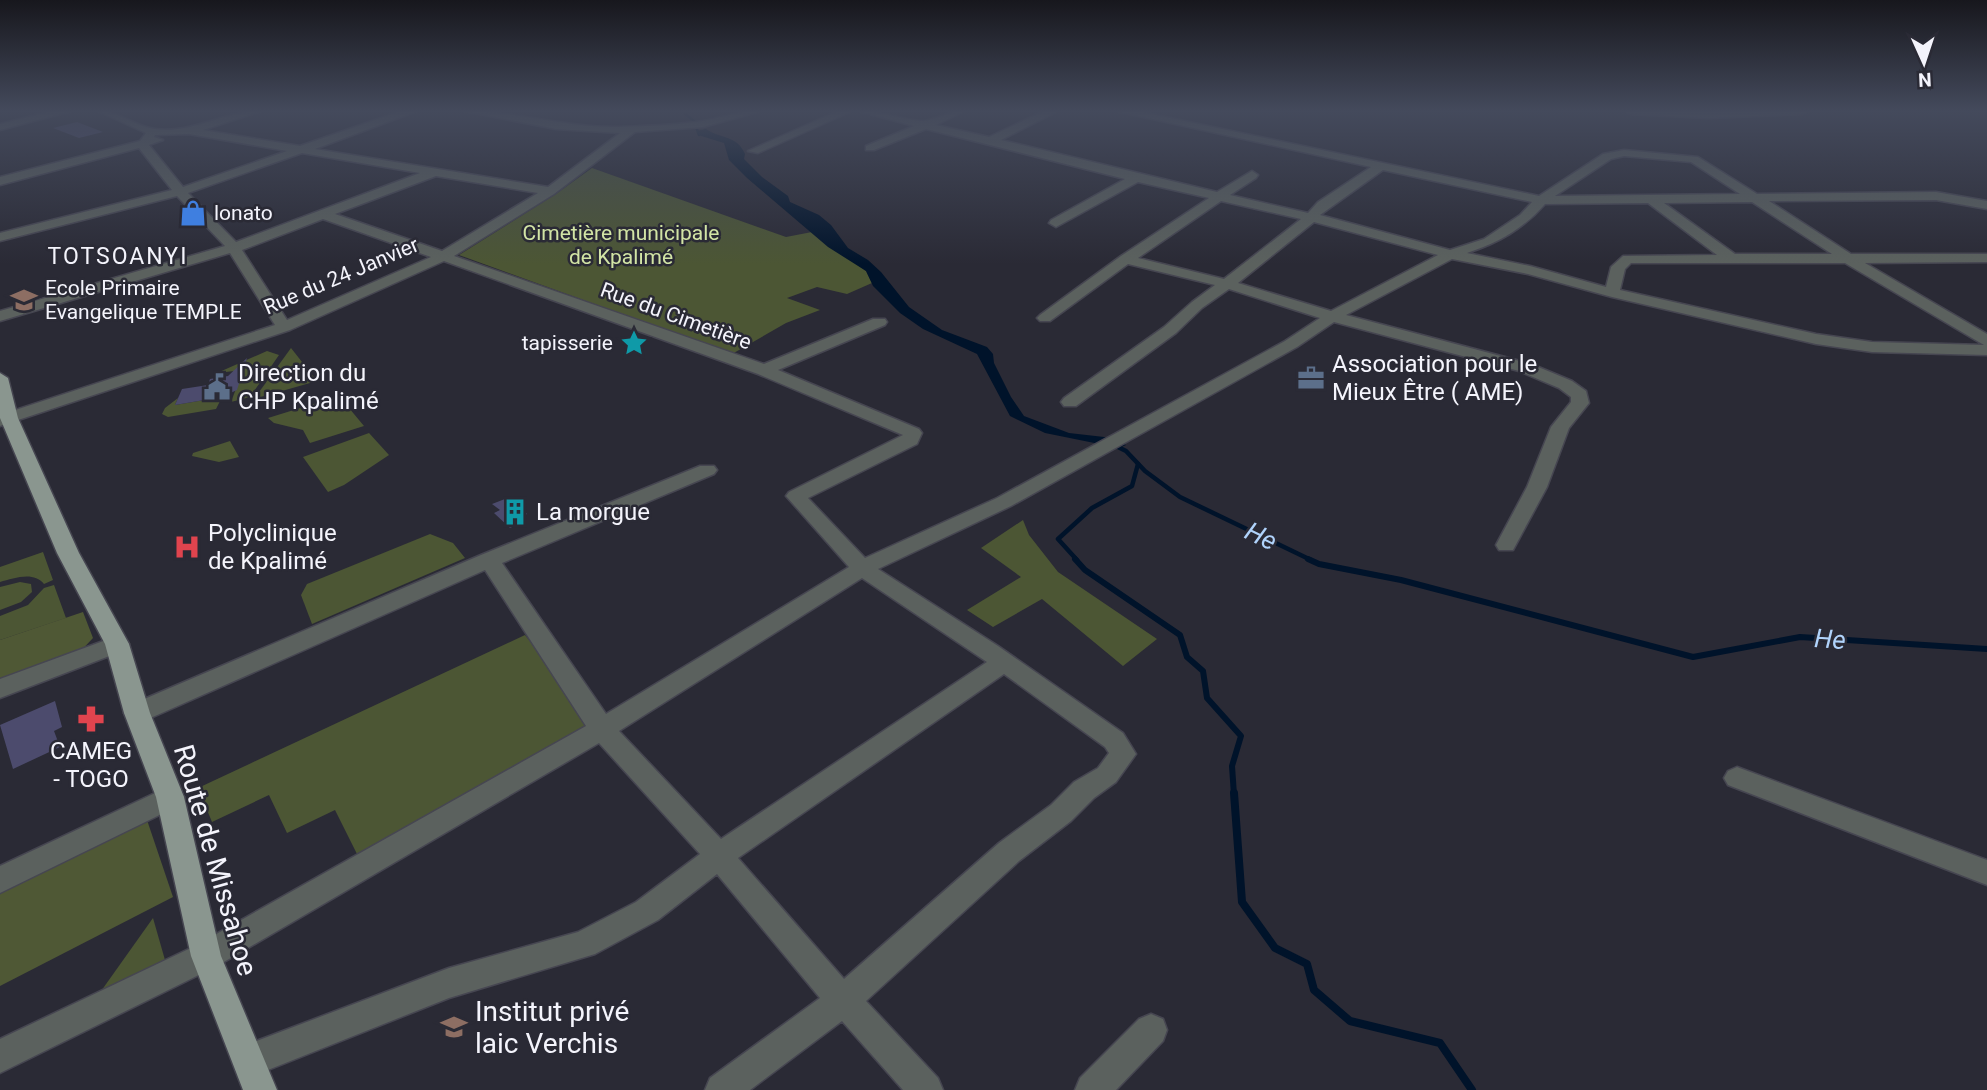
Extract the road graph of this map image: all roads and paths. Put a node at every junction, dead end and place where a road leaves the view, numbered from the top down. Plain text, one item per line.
1 (76, 162) edge
2 (156, 162) edge
3 (268, 162) edge
4 (378, 162) edge
5 (589, 162) edge
6 (1073, 162) edge
7 (1361, 162) edge
8 (1598, 162) edge
9 (1700, 162) edge
10 (1381, 166) junction
11 (434, 172) junction
12 (1252, 175) dead end
13 (1136, 178) junction
14 (0, 181) edge
15 (550, 191) junction
16 (180, 192) junction
17 (1222, 197) junction
18 (1755, 197) junction
19 (1651, 199) junction
20 (1541, 200) junction
21 (1987, 205) edge
22 (326, 215) junction
23 (1311, 217) junction
24 (1056, 223) dead end
25 (0, 237) edge
26 (234, 248) junction
27 (1450, 254) junction
28 (444, 256) junction
29 (1846, 257) junction
30 (1731, 258) junction
31 (1987, 258) edge
32 (1126, 259) junction
33 (1227, 284) junction
34 (1612, 293) junction
35 (0, 316) edge
36 (1331, 317) junction
37 (1045, 318) dead end
38 (879, 322) dead end
39 (284, 327) junction
40 (1987, 341) edge
41 (1987, 350) edge
42 (764, 370) junction
43 (0, 377) edge
44 (1070, 402) dead end
45 (4, 419) edge
46 (707, 470) dead end
47 (1506, 545) dead end
48 (489, 560) junction
49 (862, 568) junction
50 (117, 644) junction
51 (1004, 662) junction
52 (0, 689) edge
53 (136, 713) junction
54 (601, 729) junction
55 (1737, 778) dead end
56 (170, 797) junction
57 (719, 856) junction
58 (1987, 873) edge
59 (0, 880) edge
60 (206, 956) junction
61 (844, 1000) junction
62 (1151, 1030) dead end
63 (0, 1056) edge
64 (250, 1060) junction
65 (260, 1090) edge
66 (723, 1090) edge
67 (926, 1090) edge
68 (1092, 1090) edge

1 - 14 street
2 - 16 street
3 - 16 street
4 - 11 street
5 - 15 street, Rue du 24 Janvier
6 - 13 street
7 - 10 street
8 - 20 street
9 - 18 street
10 - 20 street
10 - 23 street
11 - 15 street
11 - 22 street
12 - 17 street
13 - 17 street
13 - 24 street
15 - 28 street, Rue du 24 Janvier
16 - 25 street
16 - 26 street
17 - 23 street
17 - 32 street
18 - 19 street
18 - 21 street
18 - 29 street
19 - 20 street
19 - 30 street
20 - 27 street
22 - 26 street
22 - 28 street, Rue du Cimetière
23 - 27 street
23 - 33 street
26 - 35 street
26 - 39 street
27 - 34 street
27 - 36 street
28 - 39 street, Rue du 24 Janvier
28 - 42 street, Rue du Cimetière
29 - 30 street
29 - 31 street
29 - 40 street
30 - 34 street
32 - 33 street
32 - 37 street
33 - 36 street
33 - 44 street
34 - 41 street
36 - 47 street
36 - 49 street
38 - 42 street
39 - 45 street, Rue du 24 Janvier
42 - 49 street, Rue du Cimetière
43 - 45 main road, Route de Missahoe
45 - 50 main road, Route de Missahoe
46 - 48 street
48 - 53 street
48 - 54 street
49 - 51 street
49 - 54 street
50 - 52 street
50 - 53 main road, Route de Missahoe
51 - 57 street
51 - 61 street
53 - 56 main road, Route de Missahoe
54 - 57 street
54 - 60 street
55 - 58 street
56 - 59 street
56 - 60 main road, Route de Missahoe
57 - 61 street
57 - 64 street
60 - 63 street
60 - 64 main road, Route de Missahoe
61 - 66 street
61 - 67 street
62 - 68 street
64 - 65 main road, Route de Missahoe

